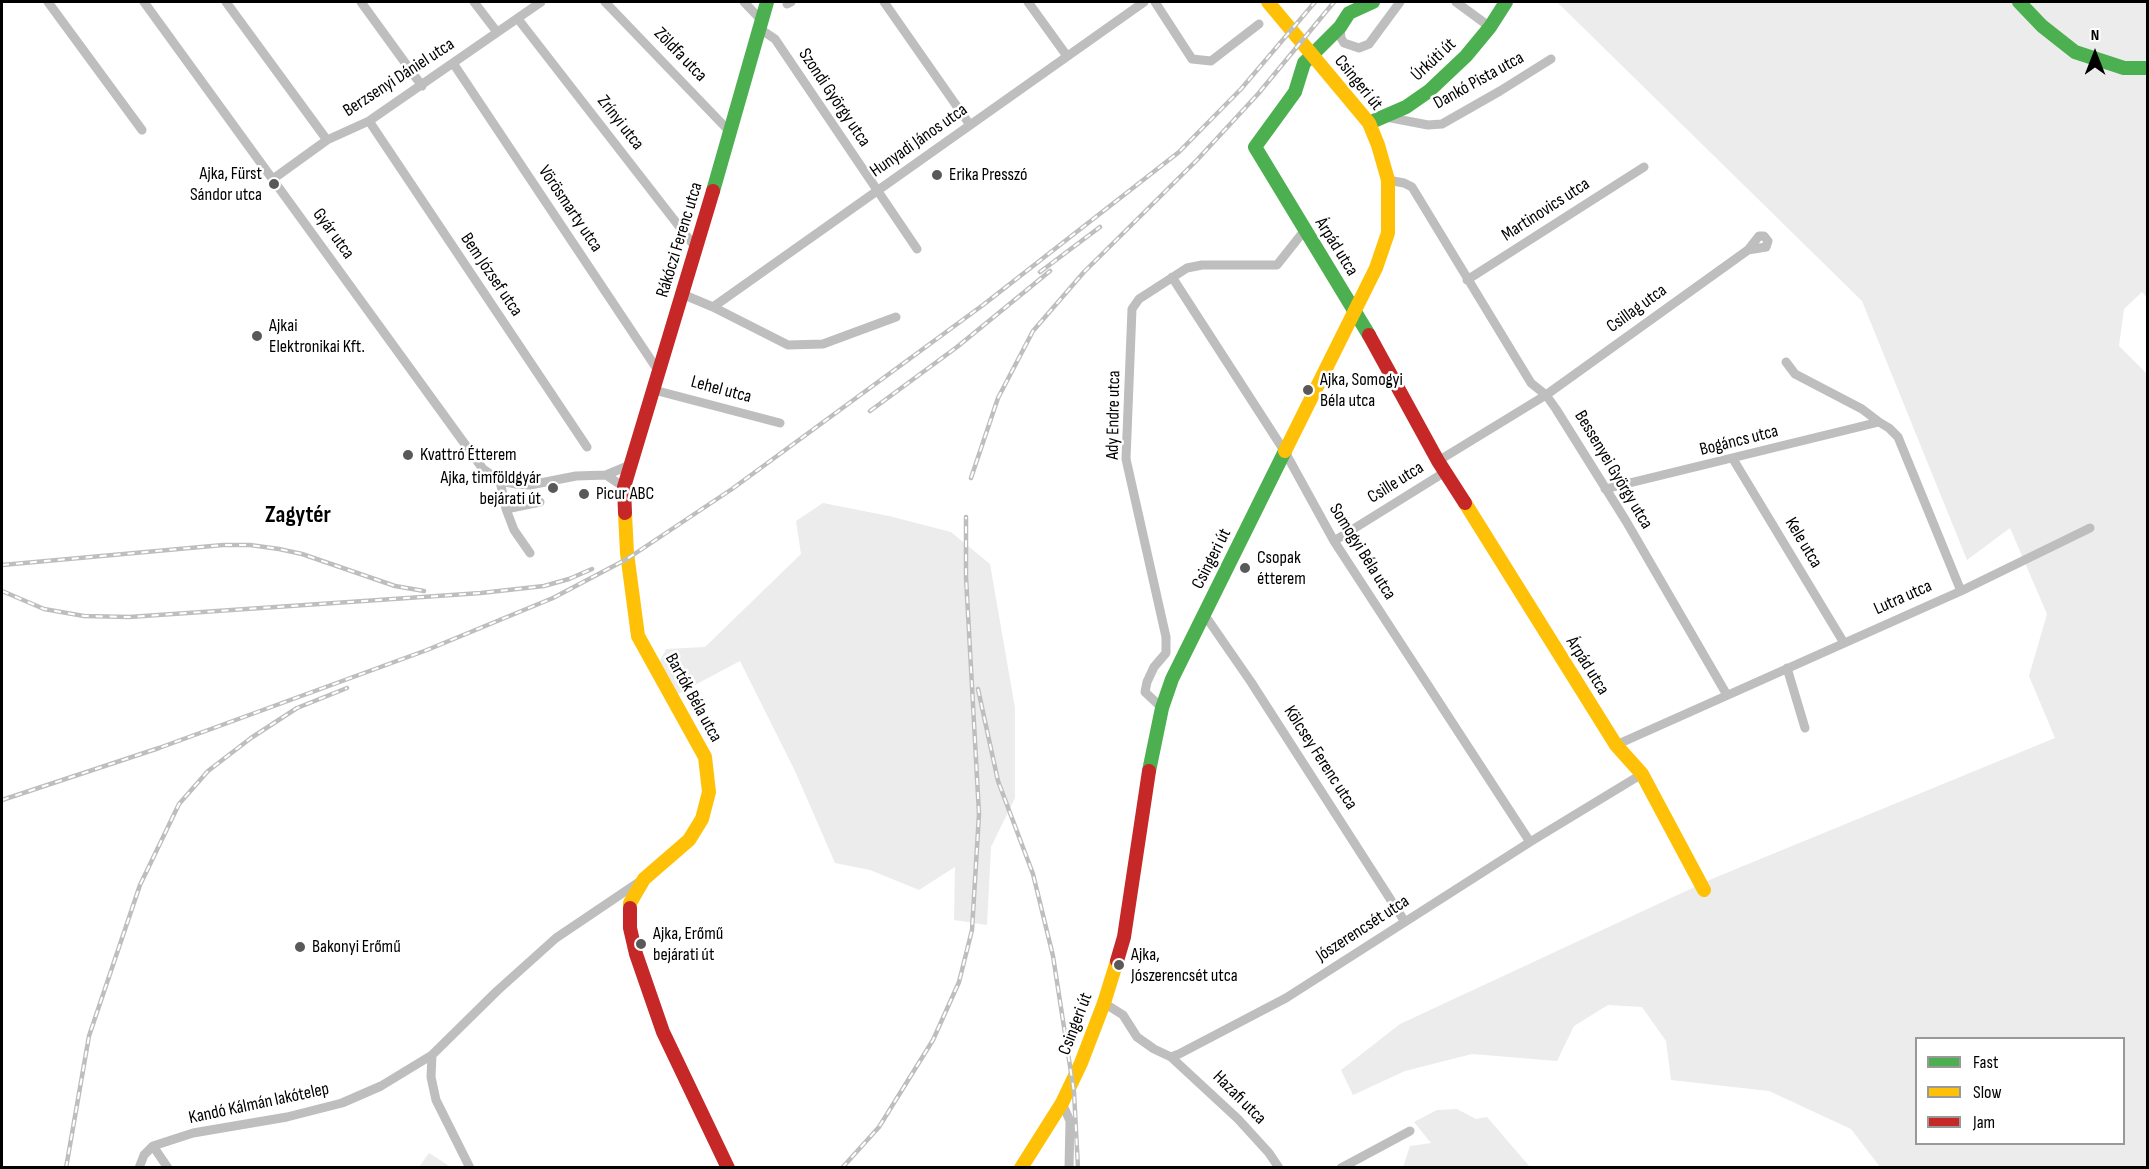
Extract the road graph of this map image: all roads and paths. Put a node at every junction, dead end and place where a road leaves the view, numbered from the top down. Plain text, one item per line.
1 (48, 2) edge
2 (144, 2) edge
3 (225, 2) edge
4 (361, 2) edge
5 (474, 2) edge
6 (541, 2) edge
7 (605, 2) edge
8 (744, 2) edge
9 (767, 2) edge
10 (884, 2) edge
11 (1028, 2) edge
12 (1144, 2) edge
13 (1155, 2) edge
14 (1268, 2) edge
15 (1373, 2) edge
16 (1400, 2) edge
17 (1456, 2) edge
18 (1506, 2) edge
19 (2019, 2) edge
20 (518, 19) junction
21 (1259, 24) dead end
22 (761, 25) junction
23 (1340, 27) junction
24 (1490, 27) junction
25 (496, 32) junction
26 (1067, 56) junction
27 (1551, 59) dead end
28 (453, 63) junction
29 (2148, 68) edge
30 (422, 86) junction
31 (1386, 117) junction
32 (369, 122) junction
33 (1369, 123) junction
34 (970, 125) junction
35 (142, 130) dead end
36 (730, 132) junction
37 (327, 140) junction
38 (1644, 167) dead end
39 (273, 179) junction
40 (1388, 180) junction
41 (877, 191) junction
42 (1304, 231) junction
43 (696, 248) junction
44 (917, 249) dead end
45 (1748, 250) dead end
46 (1172, 277) junction
47 (1467, 280) junction
48 (682, 294) junction
49 (713, 307) junction
50 (1354, 312) junction
51 (896, 317) dead end
52 (1786, 362) dead end
53 (659, 372) junction
54 (654, 390) junction
55 (1546, 395) junction
56 (1879, 422) junction
57 (780, 423) dead end
58 (587, 447) dead end
59 (1285, 452) junction
60 (1733, 459) junction
61 (630, 465) junction
62 (1442, 466) junction
63 (606, 475) junction
64 (500, 481) junction
65 (624, 487) junction
66 (1605, 489) junction
67 (540, 502) dead end
68 (506, 509) junction
69 (2090, 528) dead end
70 (1334, 542) junction
71 (531, 553) dead end
72 (1960, 591) junction
73 (1204, 614) junction
74 (1844, 643) junction
75 (1787, 668) junction
76 (1727, 695) junction
77 (1162, 708) junction
78 (1805, 728) dead end
79 (1616, 745) junction
80 (1642, 774) junction
81 (1530, 842) junction
82 (644, 879) junction
83 (1704, 890) dead end
84 (1405, 922) junction
85 (1104, 1003) junction
86 (432, 1055) junction
87 (1171, 1057) junction
88 (1062, 1103) junction
89 (1410, 1131) dead end
90 (153, 1146) junction
91 (139, 1167) edge
92 (168, 1167) edge
93 (470, 1167) edge
94 (728, 1167) edge
95 (1021, 1167) edge
96 (1069, 1167) edge
97 (1279, 1167) edge
98 (1341, 1167) edge

1 - 35 street
2 - 39 street, Gyár utca
3 - 37 street
4 - 30 street
5 - 25 street
6 - 20 street, Berzsenyi Dániel utca
7 - 36 street, Zöldfa utca
8 - 22 street, Szondi György utca
9 - 22 street, Rákóczi Ferenc utca
10 - 34 street
11 - 26 street
12 - 26 street, Hunyadi János utca
13 - 21 street
14 - 33 street, Csingeri út
15 - 23 street
16 - 23 street
17 - 24 street
18 - 24 street, Úrkúti út
19 - 29 street
20 - 25 street, Berzsenyi Dániel utca
20 - 43 street, Zrínyi utca
22 - 36 street, Rákóczi Ferenc utca
22 - 41 street, Szondi György utca
23 - 42 street, Árpád utca
24 - 31 street, Úrkúti út
25 - 28 street, Berzsenyi Dániel utca
26 - 34 street, Hunyadi János utca
27 - 31 street, Dankó Pista utca
28 - 30 street, Berzsenyi Dániel utca
28 - 53 street, Vörösmarty utca
30 - 32 street, Berzsenyi Dániel utca
31 - 33 street, Úrkúti út
32 - 37 street, Berzsenyi Dániel utca
32 - 58 street, Bem József utca
33 - 40 street, Csingeri út
34 - 41 street, Hunyadi János utca
36 - 43 street, Rákóczi Ferenc utca
37 - 39 street, Berzsenyi Dániel utca
38 - 47 street, Martinovics utca
39 - 64 street, Gyár utca
40 - 47 street, Bessenyei György utca
40 - 50 street, Csingeri út
41 - 44 street, Szondi György utca
41 - 49 street, Hunyadi János utca
42 - 46 street, Ady Endre utca
42 - 50 street, Árpád utca
43 - 48 street, Rákóczi Ferenc utca
45 - 55 street, Csillag utca
46 - 59 street, Somogyi Béla utca
46 - 77 street, Ady Endre utca
47 - 55 street, Bessenyei György utca
48 - 49 street
48 - 53 street, Rákóczi Ferenc utca
49 - 51 street
50 - 59 street, Csingeri út
50 - 62 street, Árpád utca
52 - 56 street
53 - 54 street, Rákóczi Ferenc utca
54 - 57 street, Lehel utca
54 - 61 street, Rákóczi Ferenc utca
55 - 62 street
55 - 66 street, Bessenyei György utca
56 - 60 street, Bogáncs utca
56 - 72 street
59 - 70 street, Somogyi Béla utca
59 - 73 street, Csingeri út
60 - 66 street, Bogáncs utca
60 - 74 street, Kele utca
61 - 63 street
61 - 65 street, Rákóczi Ferenc utca
62 - 70 street, Csille utca
62 - 79 street, Árpád utca
63 - 64 street
63 - 65 street
64 - 68 street
65 - 82 street, Bartók Béla utca
66 - 76 street, Bessenyei György utca
67 - 68 street
68 - 71 street
69 - 72 street, Lutra utca
70 - 81 street, Somogyi Béla utca
72 - 74 street, Lutra utca
73 - 77 street, Csingeri út
73 - 84 street, Kölcsey Ferenc utca
74 - 75 street, Lutra utca
75 - 76 street, Lutra utca
75 - 78 street
76 - 79 street
77 - 85 street, Csingeri út
79 - 80 street, Árpád utca
80 - 81 street, Jószerencsét utca
80 - 83 street, Árpád utca
81 - 84 street, Jószerencsét utca
82 - 86 street, Kandó Kálmán lakótelep
82 - 94 street, Bartók Béla utca
84 - 87 street, Jószerencsét utca
85 - 87 street
85 - 88 street, Csingeri út
86 - 90 street, Kandó Kálmán lakótelep
86 - 93 street
87 - 97 street, Hazafi utca
88 - 95 street, Csingeri út
88 - 96 street
89 - 98 street
90 - 91 street
90 - 92 street

